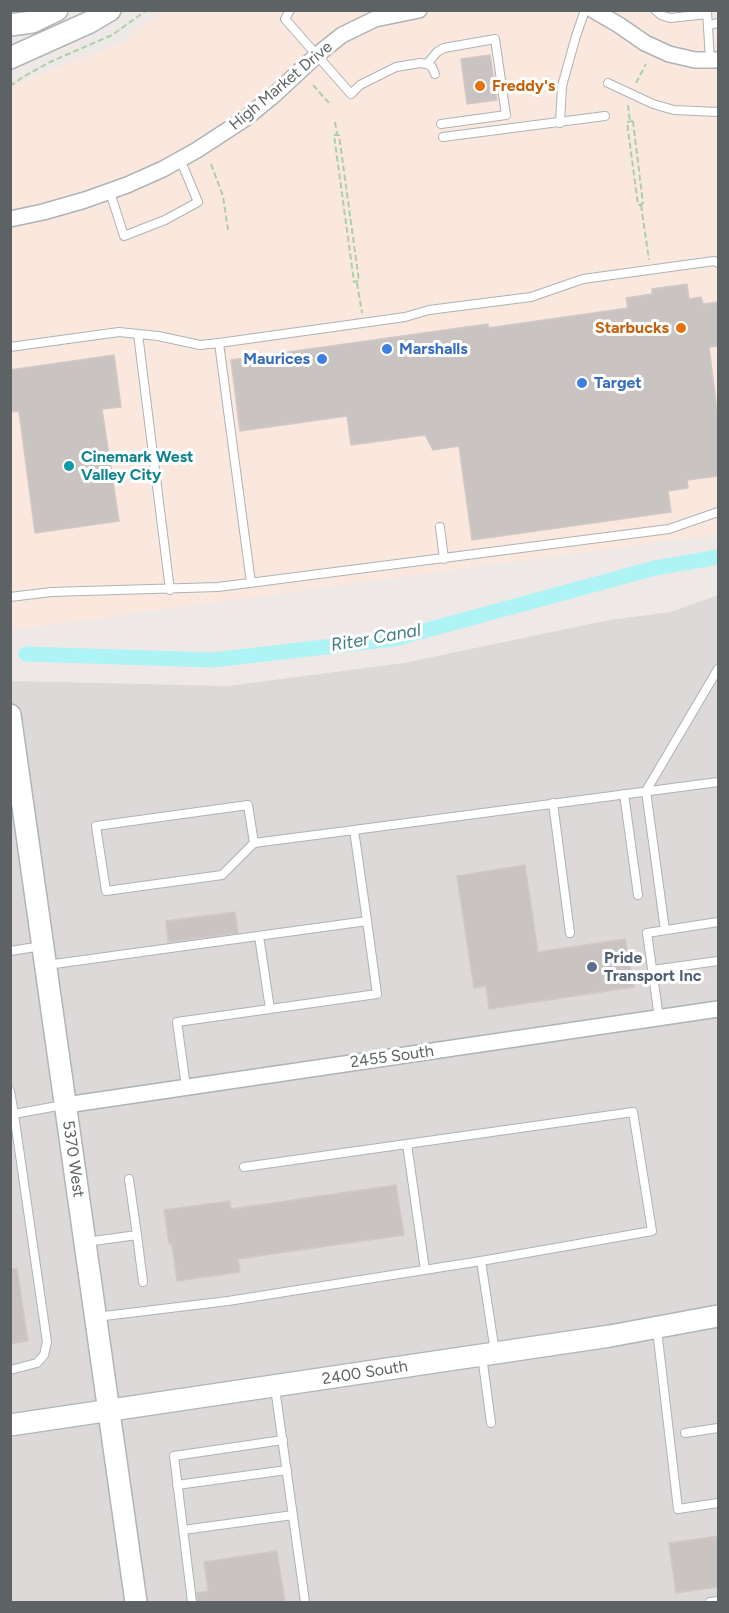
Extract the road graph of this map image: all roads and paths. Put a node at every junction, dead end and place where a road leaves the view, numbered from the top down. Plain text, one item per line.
1 (57, 10) edge
2 (111, 10) edge
3 (147, 10) edge
4 (290, 10) edge
5 (419, 10) edge
6 (585, 10) edge
7 (594, 10) edge
8 (655, 10) edge
9 (707, 12) edge
10 (718, 24) edge
11 (10, 25) edge
12 (709, 25) junction
13 (317, 55) junction
14 (10, 58) edge
15 (714, 60) edge
16 (427, 64) junction
17 (646, 64) dead end
18 (435, 74) dead end
19 (608, 83) dead end
20 (10, 86) edge
21 (313, 86) dead end
22 (635, 86) dead end
23 (627, 102) dead end
24 (329, 103) dead end
25 (718, 112) edge
26 (605, 116) dead end
27 (335, 122) dead end
28 (560, 123) junction
29 (441, 124) dead end
30 (443, 137) dead end
31 (180, 159) junction
32 (211, 164) dead end
33 (110, 192) junction
34 (10, 219) edge
35 (228, 230) dead end
36 (649, 260) dead end
37 (718, 263) edge
38 (362, 313) dead end
39 (138, 334) junction
40 (219, 343) junction
41 (10, 347) edge
42 (718, 512) edge
43 (440, 527) dead end
44 (444, 560) junction
45 (251, 583) junction
46 (170, 590) junction
47 (10, 597) edge
48 (718, 669) edge
49 (10, 715) edge
50 (14, 758) edge
51 (718, 782) edge
52 (646, 791) junction
53 (624, 794) junction
54 (553, 803) junction
55 (354, 830) junction
56 (254, 843) junction
57 (638, 895) dead end
58 (366, 921) junction
59 (718, 922) edge
60 (664, 930) junction
61 (570, 933) dead end
62 (260, 936) junction
63 (10, 951) edge
64 (44, 956) junction
65 (718, 961) edge
66 (652, 970) junction
67 (270, 1009) junction
68 (718, 1009) edge
69 (658, 1018) junction
70 (186, 1087) junction
71 (10, 1091) edge
72 (66, 1105) junction
73 (14, 1114) junction
74 (407, 1144) junction
75 (244, 1167) dead end
76 (129, 1179) dead end
77 (137, 1235) junction
78 (85, 1243) junction
79 (481, 1261) junction
80 (425, 1270) junction
81 (144, 1282) dead end
82 (718, 1316) edge
83 (95, 1317) junction
84 (657, 1329) junction
85 (489, 1354) junction
86 (10, 1370) edge
87 (275, 1386) junction
88 (108, 1411) junction
89 (491, 1423) dead end
90 (10, 1425) edge
91 (718, 1428) edge
92 (685, 1433) dead end
93 (283, 1440) junction
94 (287, 1470) junction
95 (177, 1485) junction
96 (718, 1503) edge
97 (293, 1515) junction
98 (183, 1530) junction
99 (718, 1601) edge
100 (136, 1602) edge
101 (192, 1602) edge
102 (305, 1602) edge
103 (710, 1602) edge

1 - 11 street
2 - 14 street
3 - 20 path
4 - 13 lane
5 - 13 street, High Market Drive
6 - 28 lane
7 - 15 street
8 - 9 lane
9 - 12 lane
10 - 12 lane
12 - 15 lane
13 - 16 lane
13 - 31 street, High Market Drive
16 - 18 lane
16 - 29 lane
17 - 22 path
19 - 25 lane
21 - 24 path
23 - 36 path
26 - 28 lane
27 - 38 path
28 - 30 lane
31 - 33 street, High Market Drive
31 - 33 lane
32 - 35 path
33 - 34 street, High Market Drive
37 - 40 lane
39 - 40 lane
39 - 41 lane
39 - 46 lane
40 - 45 lane
42 - 44 lane
43 - 44 lane
44 - 45 lane
45 - 46 lane
46 - 47 lane
48 - 52 lane
49 - 50 street, 5370 West
50 - 64 street, 5370 West
51 - 52 lane
52 - 53 lane
52 - 60 lane
53 - 54 lane
53 - 57 lane
54 - 55 lane
54 - 61 lane
55 - 56 lane
55 - 58 lane
56 - 56 lane
58 - 62 lane
58 - 67 lane
59 - 60 lane
60 - 66 lane
62 - 64 lane
62 - 67 lane
63 - 64 lane
64 - 72 street, 5370 West
65 - 66 lane
66 - 69 lane
67 - 70 lane
68 - 69 street, 2455 South
69 - 70 street, 2455 South
70 - 72 street, 2455 South
71 - 73 lane
72 - 73 lane
72 - 78 street, 5370 West
73 - 86 lane
74 - 75 lane
74 - 79 lane
74 - 80 lane
76 - 77 lane
77 - 78 lane
77 - 81 lane
78 - 83 street, 5370 West
79 - 80 lane
79 - 85 lane
80 - 83 lane
82 - 84 street, 2400 South
83 - 88 street, 5370 West
84 - 85 street, 2400 South
84 - 96 lane
85 - 87 street, 2400 South
85 - 89 lane
87 - 88 street, 2400 South
87 - 93 lane
88 - 90 street, 2400 South
88 - 100 street, 5370 West
91 - 92 lane
93 - 94 lane
93 - 95 lane
94 - 95 lane
94 - 97 lane
95 - 98 lane
97 - 98 lane
97 - 102 lane
98 - 101 lane
99 - 103 lane

